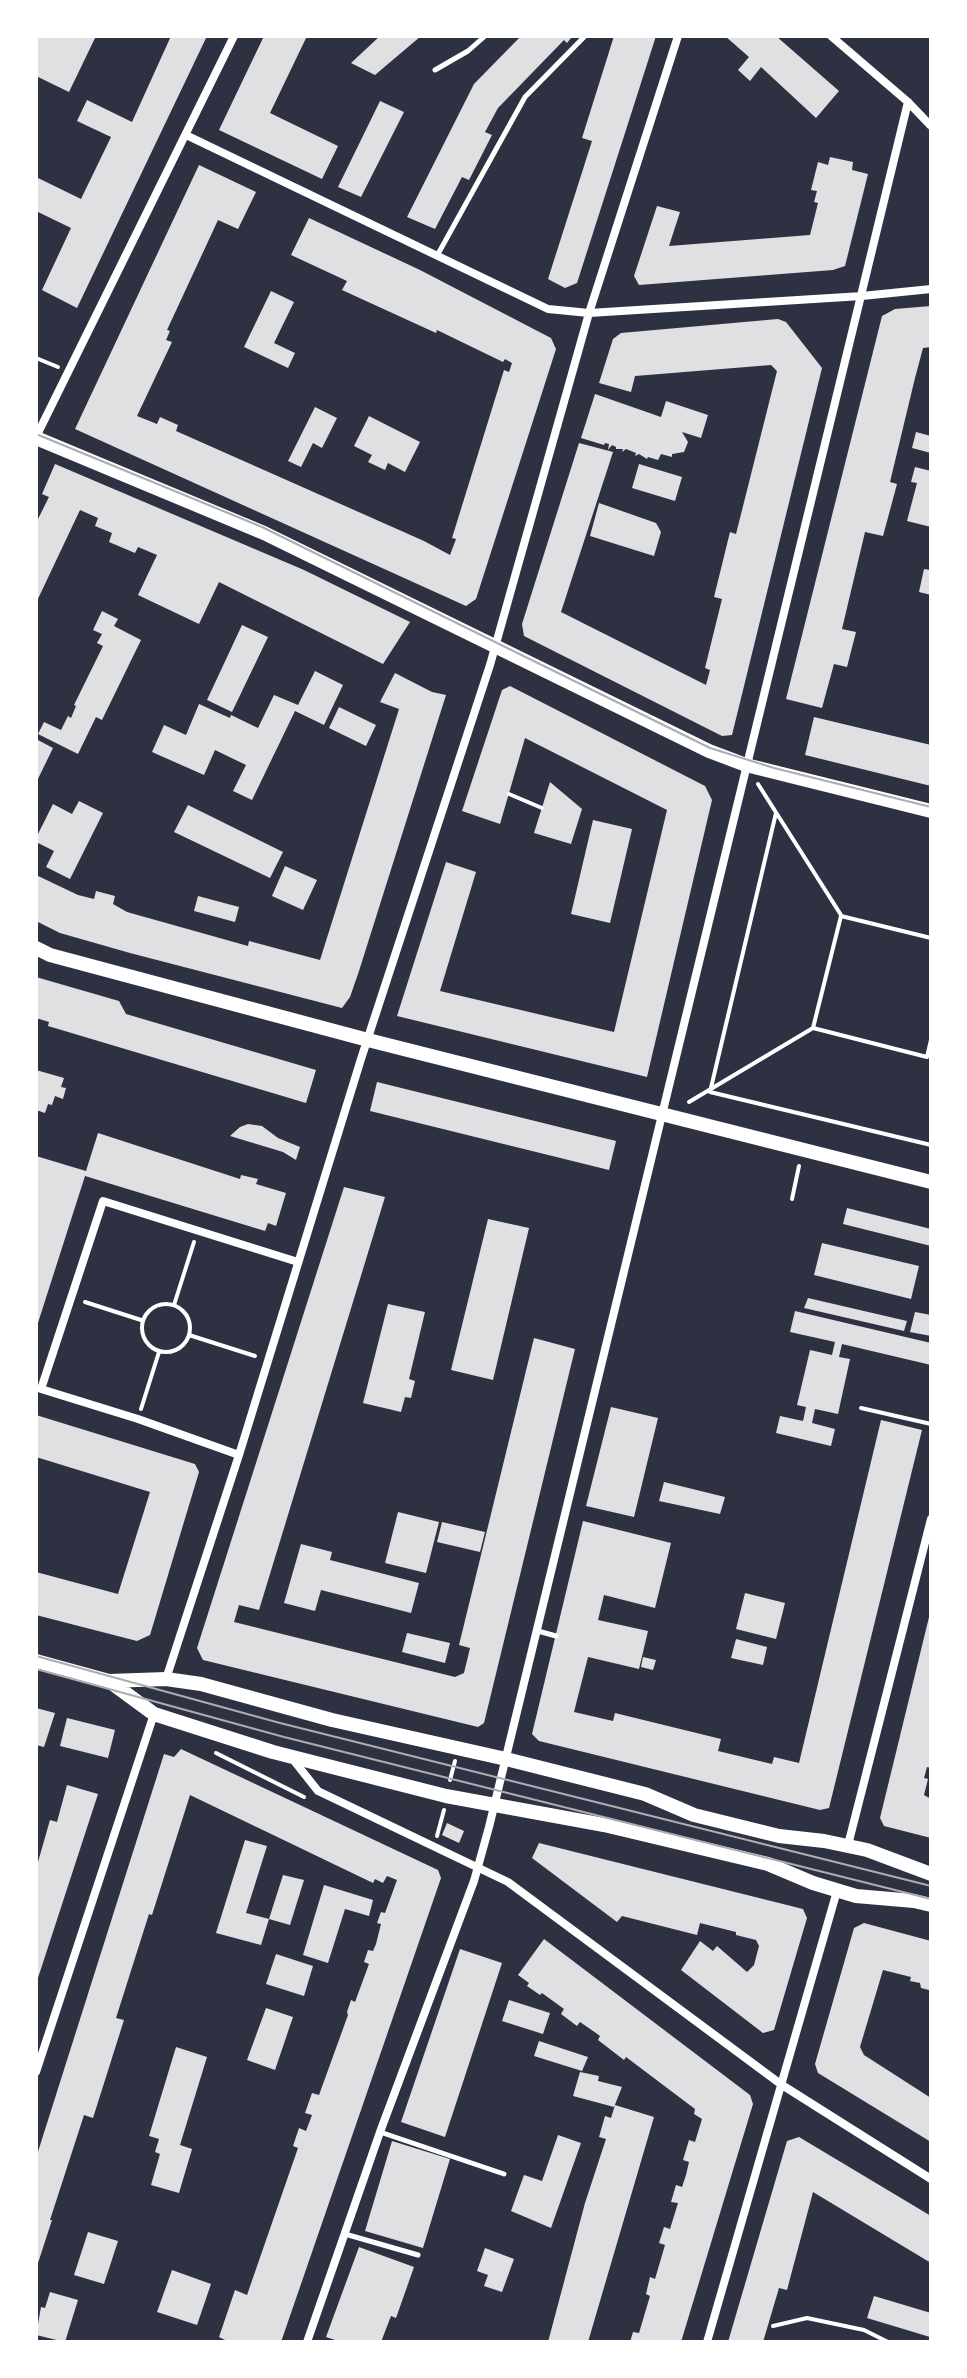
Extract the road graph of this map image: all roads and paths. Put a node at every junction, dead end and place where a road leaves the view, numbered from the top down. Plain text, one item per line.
1 (234, 36) edge
2 (485, 36) edge
3 (585, 36) edge
4 (678, 36) edge
5 (831, 36) edge
6 (435, 70) dead end
7 (908, 102) junction
8 (931, 126) edge
9 (186, 135) junction
10 (438, 254) junction
11 (931, 289) edge
12 (862, 296) junction
13 (589, 313) junction
14 (36, 358) edge
15 (67, 371) junction
16 (36, 437) edge
17 (496, 646) junction
18 (746, 765) junction
19 (509, 794) dead end
20 (542, 808) dead end
21 (931, 811) edge
22 (776, 813) junction
23 (841, 916) junction
24 (931, 938) edge
25 (36, 948) edge
26 (813, 1028) junction
27 (368, 1040) junction
28 (931, 1040) edge
29 (927, 1057) junction
30 (931, 1064) edge
31 (710, 1092) junction
32 (662, 1116) junction
33 (931, 1145) edge
34 (802, 1150) junction
35 (931, 1182) edge
36 (792, 1199) dead end
37 (198, 1230) junction
38 (298, 1262) junction
39 (71, 1297) junction
40 (174, 1305) junction
41 (142, 1320) junction
42 (189, 1335) junction
43 (159, 1352) junction
44 (268, 1360) junction
45 (861, 1408) dead end
46 (138, 1419) junction
47 (931, 1424) edge
48 (239, 1455) junction
49 (931, 1519) edge
50 (537, 1631) junction
51 (556, 1636) dead end
52 (36, 1661) edge
53 (166, 1679) junction
54 (109, 1681) junction
55 (153, 1718) junction
56 (456, 1755) dead end
57 (291, 1756) junction
58 (506, 1759) junction
59 (448, 1787) dead end
60 (495, 1804) junction
61 (444, 1805) dead end
62 (848, 1845) junction
63 (434, 1846) junction
64 (478, 1868) junction
65 (931, 1874) edge
66 (837, 1891) junction
67 (931, 1905) edge
68 (36, 2072) edge
69 (782, 2085) junction
70 (380, 2132) junction
71 (504, 2174) dead end
72 (931, 2179) edge
73 (344, 2234) junction
74 (418, 2255) dead end
75 (773, 2326) dead end
76 (307, 2342) edge
77 (707, 2342) edge
78 (888, 2342) edge

1 - 9 street
2 - 6 lane
3 - 10 lane
4 - 13 street
5 - 7 street
7 - 8 street
7 - 12 street
9 - 10 street
9 - 15 street
10 - 13 street
11 - 12 street
12 - 13 street
12 - 18 street
13 - 17 street
14 - 15 path
15 - 16 street
16 - 17 street
17 - 18 street
17 - 27 street
18 - 21 street
18 - 22 path
18 - 32 street
19 - 20 path
22 - 23 path
22 - 31 path
23 - 24 path
23 - 26 path
25 - 27 street
26 - 29 path
26 - 31 path
27 - 32 street
27 - 38 street
28 - 29 path
29 - 30 path
31 - 33 path
32 - 34 street
32 - 50 street
34 - 35 street
34 - 36 path
37 - 38 street
37 - 39 street
37 - 40 path
38 - 44 street
39 - 41 path
39 - 46 street
40 - 41 path
40 - 42 path
41 - 43 path
42 - 43 path
42 - 44 path
43 - 46 path
44 - 48 street
45 - 47 path
46 - 48 street
48 - 53 street
49 - 62 street
50 - 51 lane
50 - 58 street
52 - 54 street
53 - 54 street
53 - 58 street
54 - 55 street
55 - 57 street
55 - 68 street
56 - 59 path
57 - 60 street
57 - 63 street
58 - 60 street
58 - 62 street
60 - 64 street
60 - 66 street
61 - 63 path
62 - 65 street
63 - 64 street
64 - 69 street
64 - 70 street
66 - 67 street
66 - 69 street
69 - 72 street
69 - 77 street
70 - 71 lane
70 - 73 street
73 - 74 lane
73 - 76 street
75 - 78 path

